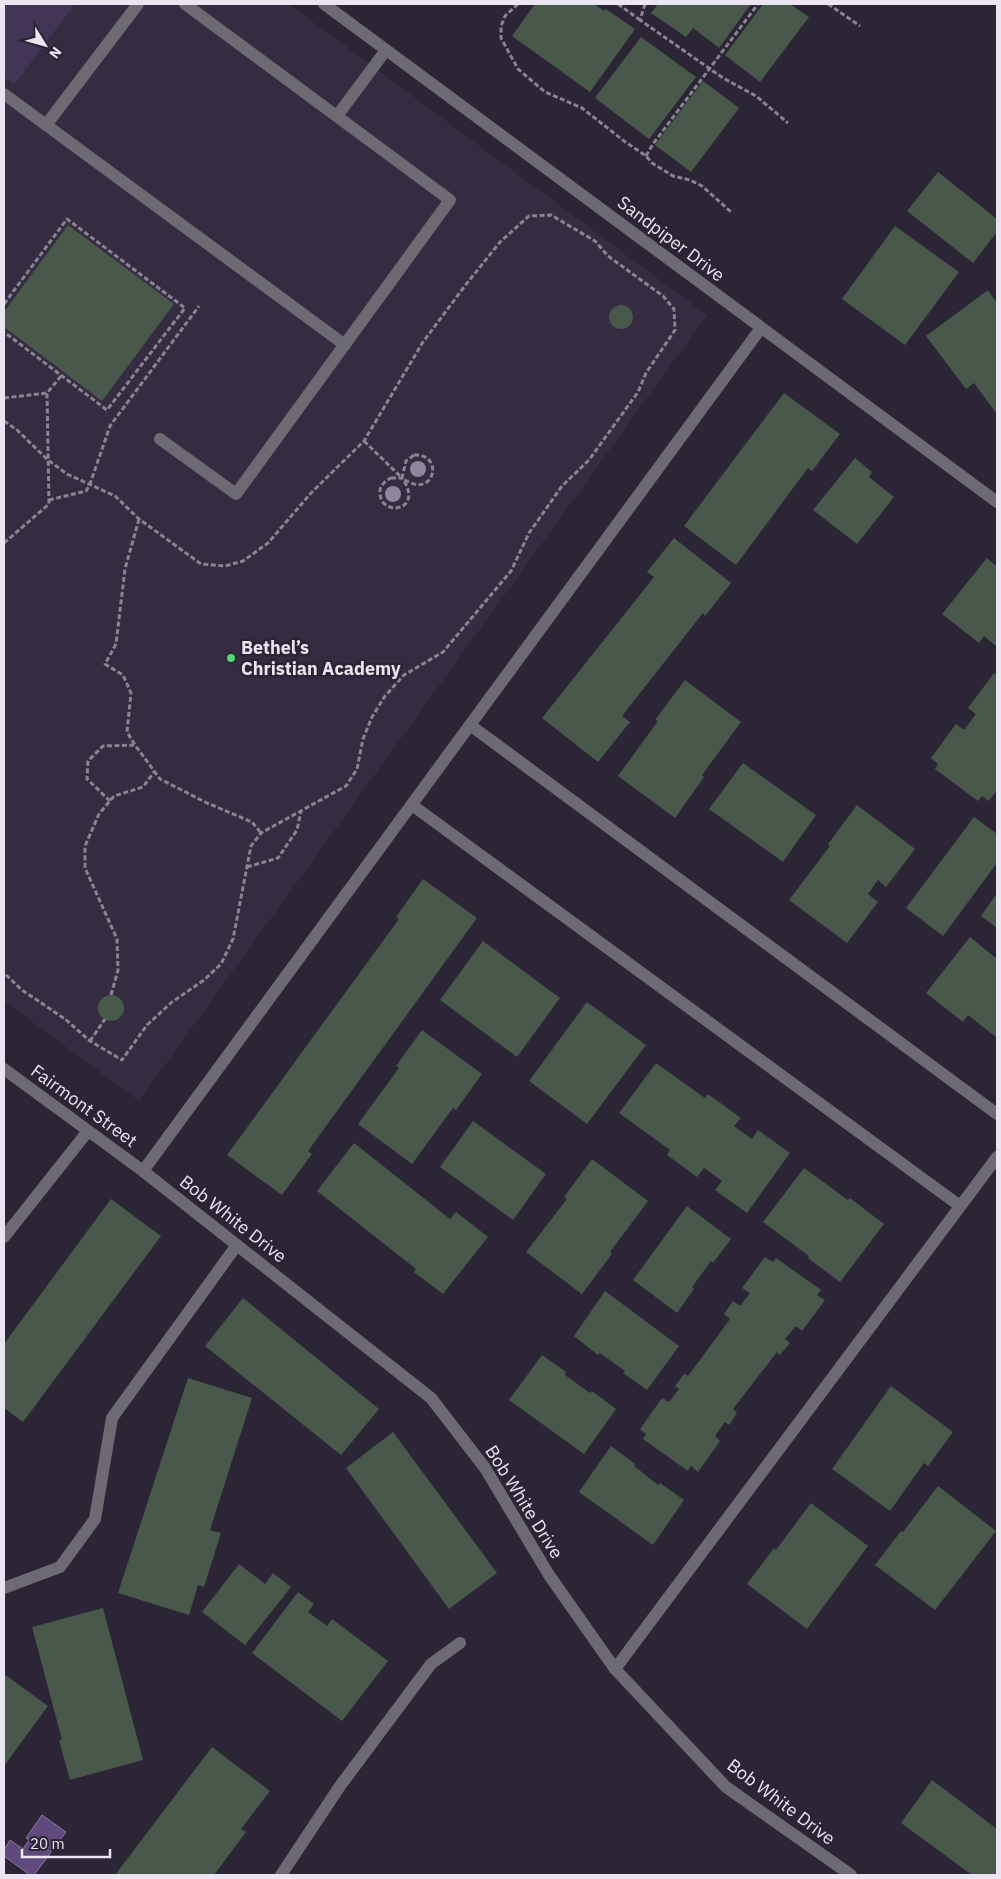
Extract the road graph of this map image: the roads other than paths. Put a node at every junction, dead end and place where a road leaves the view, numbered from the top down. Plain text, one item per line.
1 (138, 4) edge
2 (185, 4) edge
3 (324, 4) edge
4 (386, 50) junction
5 (4, 94) edge
6 (337, 116) junction
7 (46, 125) junction
8 (761, 328) junction
9 (345, 345) junction
10 (160, 439) dead end
11 (997, 502) edge
12 (470, 725) junction
13 (412, 804) junction
14 (4, 1069) edge
15 (997, 1114) edge
16 (88, 1131) junction
17 (997, 1157) edge
18 (144, 1171) junction
19 (960, 1206) junction
20 (4, 1237) edge
21 (238, 1245) junction
22 (4, 1588) edge
23 (460, 1642) dead end
24 (615, 1670) junction
25 (281, 1875) edge
26 (851, 1875) edge

1 - 7 street
2 - 6 street
3 - 4 street, Sandpiper Drive
4 - 6 street
4 - 8 street, Sandpiper Drive
5 - 7 street
6 - 9 street
7 - 9 street
8 - 11 street, Sandpiper Drive
8 - 12 street
9 - 10 street
12 - 13 street
12 - 15 street
13 - 18 street
13 - 19 street
14 - 16 street, Fairmont Street
16 - 18 street, Fairmont Street
16 - 20 street
17 - 19 street
18 - 21 street, Bob White Drive
19 - 24 street
21 - 22 street
21 - 24 street, Bob White Drive
23 - 25 street
24 - 26 street, Bob White Drive

